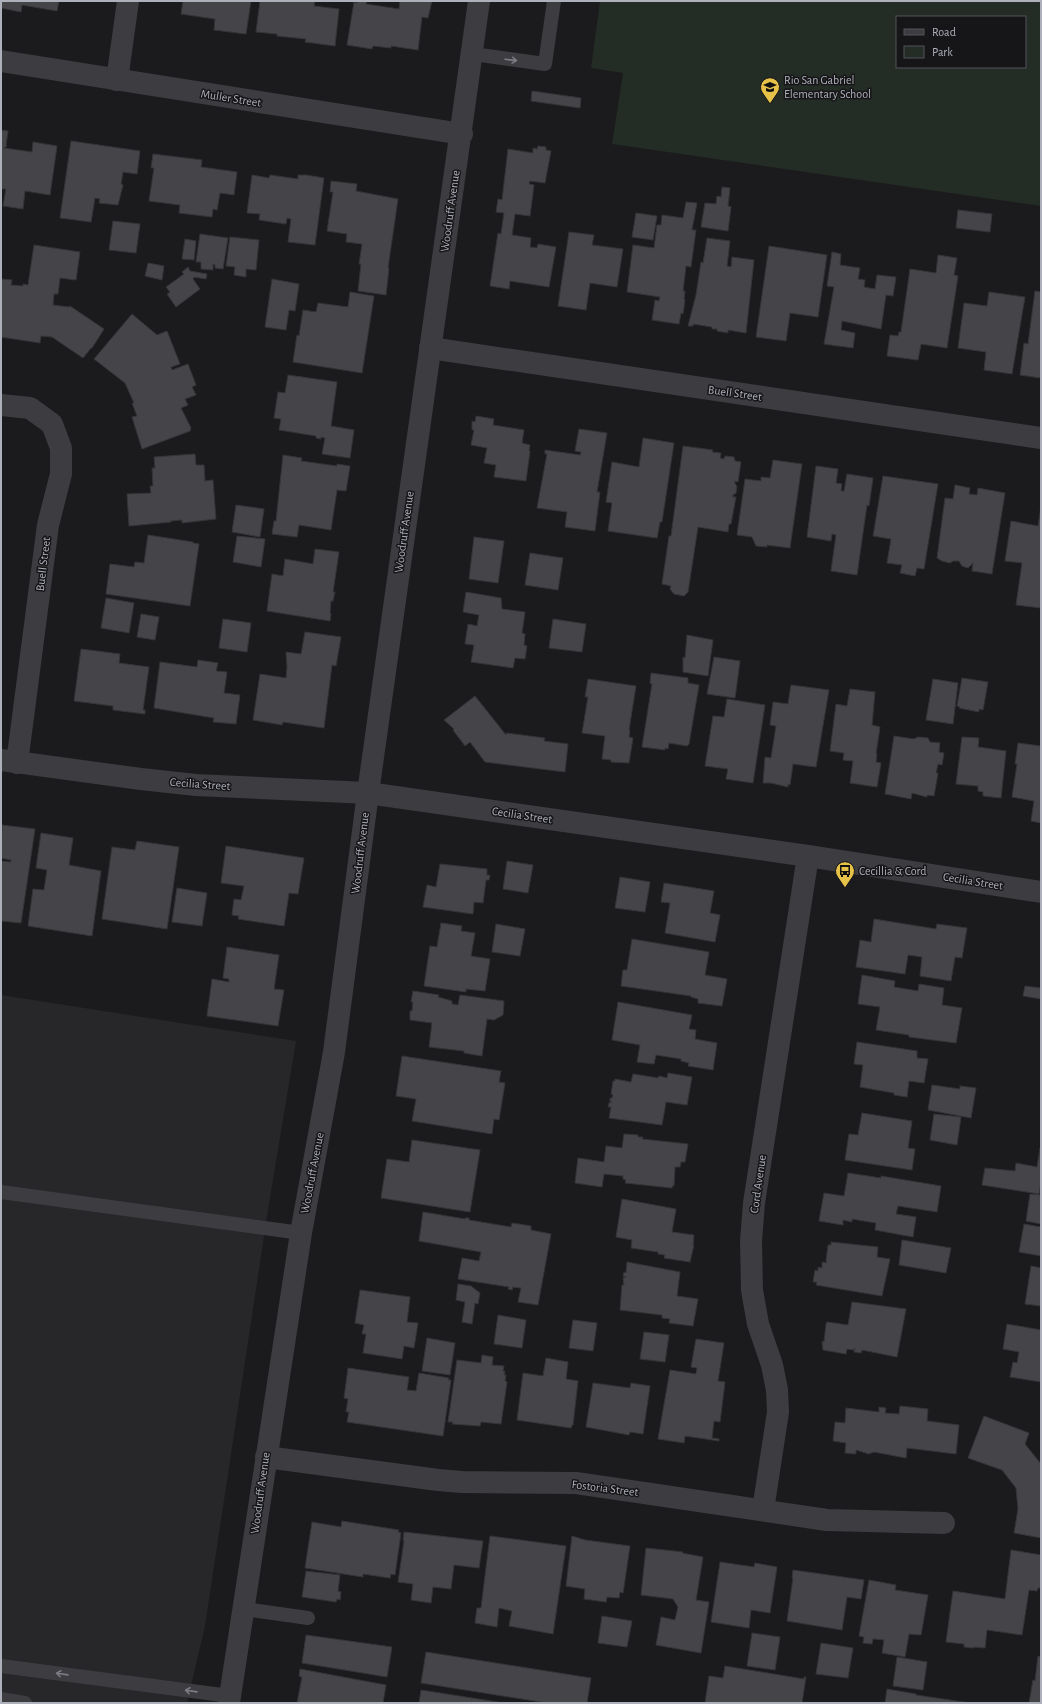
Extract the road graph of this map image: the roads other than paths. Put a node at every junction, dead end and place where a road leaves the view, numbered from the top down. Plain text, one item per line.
1 (128, 1) edge
2 (479, 1) edge
3 (554, 1) edge
4 (472, 54) junction
5 (1, 61) edge
6 (117, 80) junction
7 (462, 134) junction
8 (430, 348) junction
9 (1, 405) edge
10 (1041, 438) edge
11 (9, 761) edge
12 (368, 793) junction
13 (808, 856) junction
14 (1041, 892) edge
15 (1, 1192) edge
16 (301, 1233) junction
17 (266, 1457) junction
18 (763, 1510) junction
19 (944, 1523) dead end
20 (244, 1608) junction
21 (308, 1618) dead end
22 (1, 1666) edge
23 (1, 1699) edge
24 (229, 1700) edge
25 (26, 1703) edge

1 - 6 street
2 - 4 street, Woodruff Avenue
4 -> 3 lane
4 - 7 street, Woodruff Avenue
5 - 6 street, Muller Street
6 - 7 street, Muller Street
7 - 8 street, Woodruff Avenue
8 - 10 street, Buell Street
8 - 12 street, Woodruff Avenue
9 - 11 street, Buell Street
11 - 12 street, Cecilia Street
12 - 13 street, Cecilia Street
12 - 16 street, Woodruff Avenue
13 - 14 street, Cecilia Street
13 - 18 street, Cord Avenue
15 - 16 lane
16 - 17 street, Woodruff Avenue
17 - 18 street, Fostoria Street
17 - 20 street, Woodruff Avenue
18 - 19 street, Fostoria Street
20 - 21 lane
20 - 24 street, Woodruff Avenue
24 -> 22 lane
23 - 25 lane

